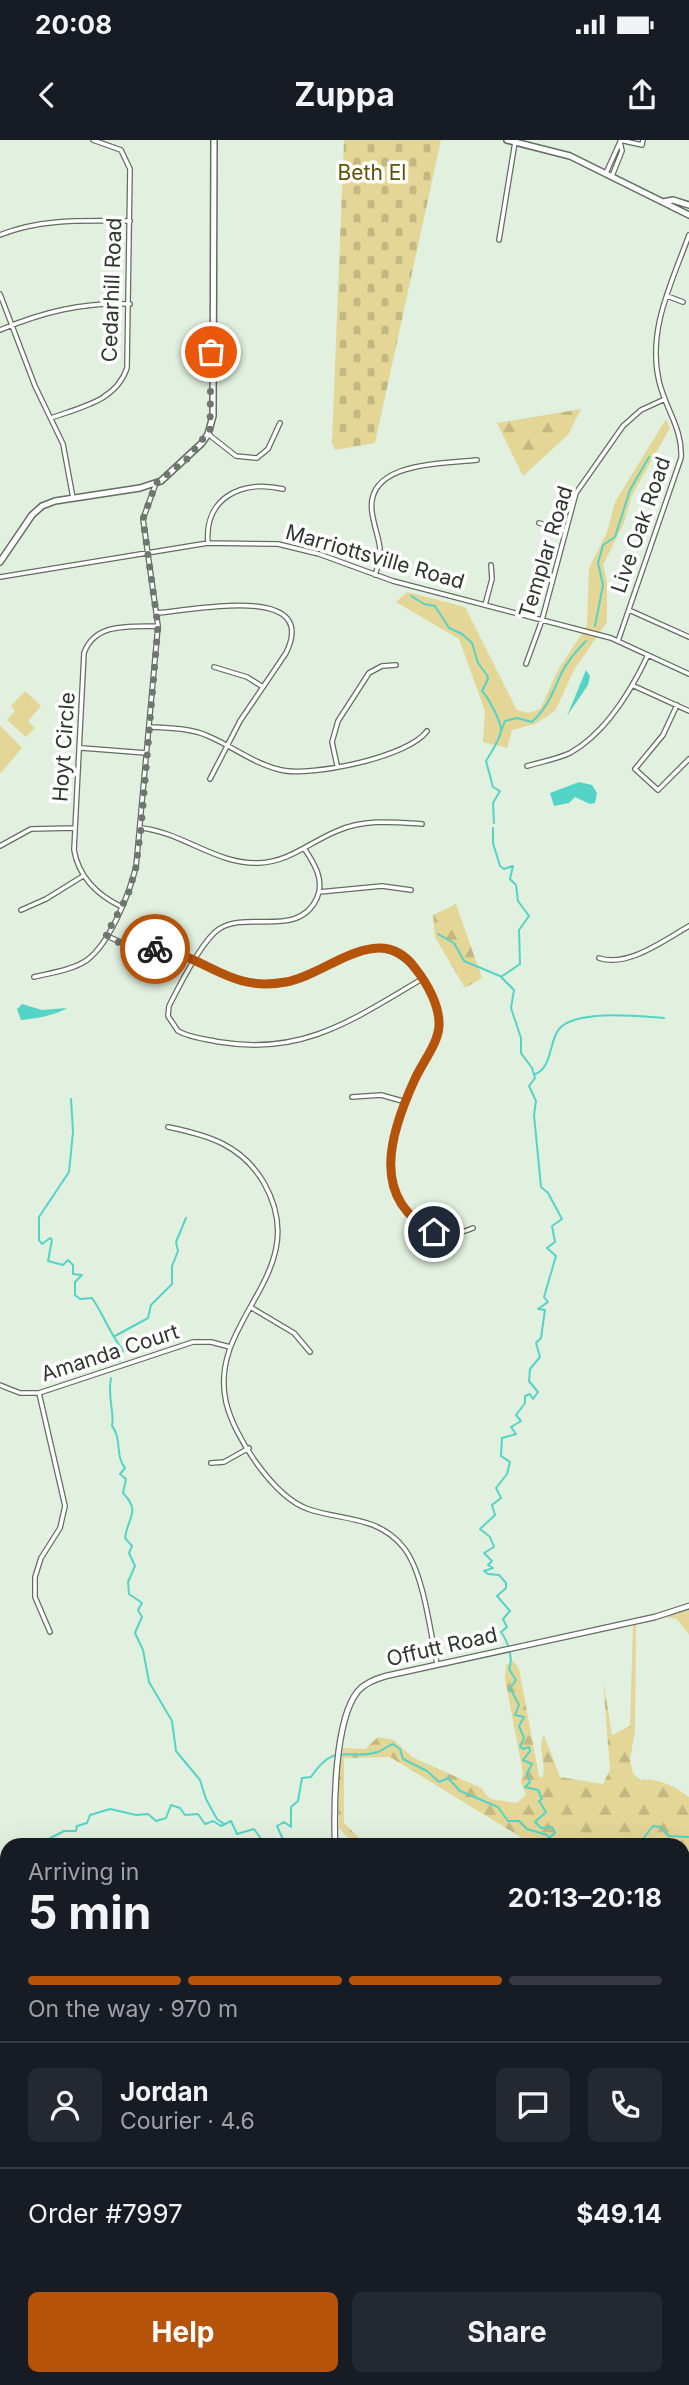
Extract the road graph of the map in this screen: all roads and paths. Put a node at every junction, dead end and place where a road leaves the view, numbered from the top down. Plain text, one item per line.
1 (93, 140) edge
2 (214, 140) edge
3 (507, 140) edge
4 (643, 140) edge
5 (620, 141) edge
6 (515, 142) edge
7 (609, 174) junction
8 (663, 202) junction
9 (689, 205) edge
10 (689, 215) edge
11 (130, 221) junction
12 (0, 235) edge
13 (689, 235) edge
14 (499, 240) dead end
15 (0, 294) edge
16 (667, 296) junction
17 (683, 302) dead end
18 (130, 304) junction
19 (12, 325) junction
20 (0, 330) edge
21 (665, 399) junction
22 (51, 418) junction
23 (280, 423) dead end
24 (208, 434) junction
25 (477, 460) dead end
26 (680, 463) junction
27 (689, 465) edge
28 (156, 483) junction
29 (283, 489) dead end
30 (73, 498) junction
31 (539, 523) dead end
32 (565, 531) junction
33 (208, 543) junction
34 (147, 552) junction
35 (0, 562) edge
36 (491, 565) dead end
37 (375, 575) junction
38 (0, 577) edge
39 (485, 605) junction
40 (629, 610) junction
41 (157, 613) junction
42 (542, 620) junction
43 (158, 626) junction
44 (689, 637) edge
45 (618, 641) junction
46 (648, 655) junction
47 (526, 664) dead end
48 (396, 665) dead end
49 (214, 667) dead end
50 (689, 674) edge
51 (634, 686) junction
52 (263, 687) junction
53 (677, 705) junction
54 (689, 711) edge
55 (150, 726) junction
56 (427, 731) dead end
57 (228, 746) junction
58 (81, 748) junction
59 (146, 753) junction
60 (689, 760) edge
61 (337, 765) junction
62 (527, 766) dead end
63 (210, 779) dead end
64 (422, 824) dead end
65 (74, 828) junction
66 (141, 828) junction
67 (0, 846) edge
68 (304, 848) junction
69 (83, 876) junction
70 (411, 890) dead end
71 (319, 892) junction
72 (122, 907) junction
73 (21, 910) dead end
74 (689, 926) edge
75 (106, 935) junction
76 (599, 958) dead end
77 (195, 962) junction
78 (34, 978) dead end
79 (422, 979) junction
80 (352, 1097) dead end
81 (406, 1102) junction
82 (168, 1127) dead end
83 (474, 1228) dead end
84 (252, 1308) junction
85 (230, 1347) junction
86 (310, 1352) dead end
87 (0, 1385) edge
88 (39, 1394) junction
89 (249, 1448) junction
90 (211, 1464) dead end
91 (689, 1606) edge
92 (50, 1632) dead end
93 (437, 1664) junction
94 (335, 1838) edge

1 - 11 street, Cedarhill Road
2 - 24 main road
3 - 6 main road
4 - 5 street
5 - 7 street
6 - 7 main road
6 - 14 street
7 - 8 main road
8 - 9 main road
8 - 10 main road
11 - 12 street
11 - 18 street, Cedarhill Road
13 - 16 street, Live Oak Road
15 - 19 street
16 - 17 street
16 - 21 street, Live Oak Road
18 - 19 street
18 - 22 street, Cedarhill Road
19 - 20 street
19 - 22 street
21 - 26 street, Live Oak Road
21 - 32 street, Templar Road
22 - 30 street
23 - 24 street
24 - 28 main road
25 - 37 street
26 - 27 street
26 - 40 street, Live Oak Road
28 - 30 main road
28 - 34 street
29 - 33 street
30 - 35 main road
31 - 32 street
32 - 42 street, Templar Road
33 - 34 street, Marriottsville Road
33 - 37 street, Marriottsville Road
34 - 38 street, Marriottsville Road
34 - 41 street
36 - 39 street
37 - 39 street, Marriottsville Road
39 - 42 street, Marriottsville Road
40 - 44 street
40 - 45 street, Live Oak Road
41 - 43 street
41 - 52 street
42 - 45 street, Marriottsville Road
42 - 47 street, Templar Road
43 - 55 street
43 - 58 street, Hoyt Circle
45 - 46 street, Marriottsville Road
46 - 50 street, Marriottsville Road
46 - 51 street
48 - 61 street
49 - 52 street
51 - 53 street
51 - 62 street
52 - 57 street
53 - 54 street
53 - 60 street
55 - 57 street
55 - 59 street
56 - 61 street
57 - 61 street
57 - 63 street
58 - 59 street
58 - 65 street, Hoyt Circle
59 - 66 street
64 - 68 street
65 - 67 street
65 - 69 street, Hoyt Circle
66 - 68 street
66 - 72 street
68 - 71 street
69 - 72 street
69 - 73 street
70 - 71 street
71 - 77 street
72 - 75 street
74 - 76 street
75 - 77 street
75 - 78 street
77 - 79 street
77 - 79 street
79 - 81 street
80 - 81 street
81 - 83 street
82 - 84 street
84 - 85 street
84 - 86 street
85 - 88 street, Amanda Court
85 - 89 street
87 - 88 street, Amanda Court
88 - 92 street
89 - 90 street
89 - 93 street
91 - 93 street, Offutt Road
93 - 94 street, Offutt Road

